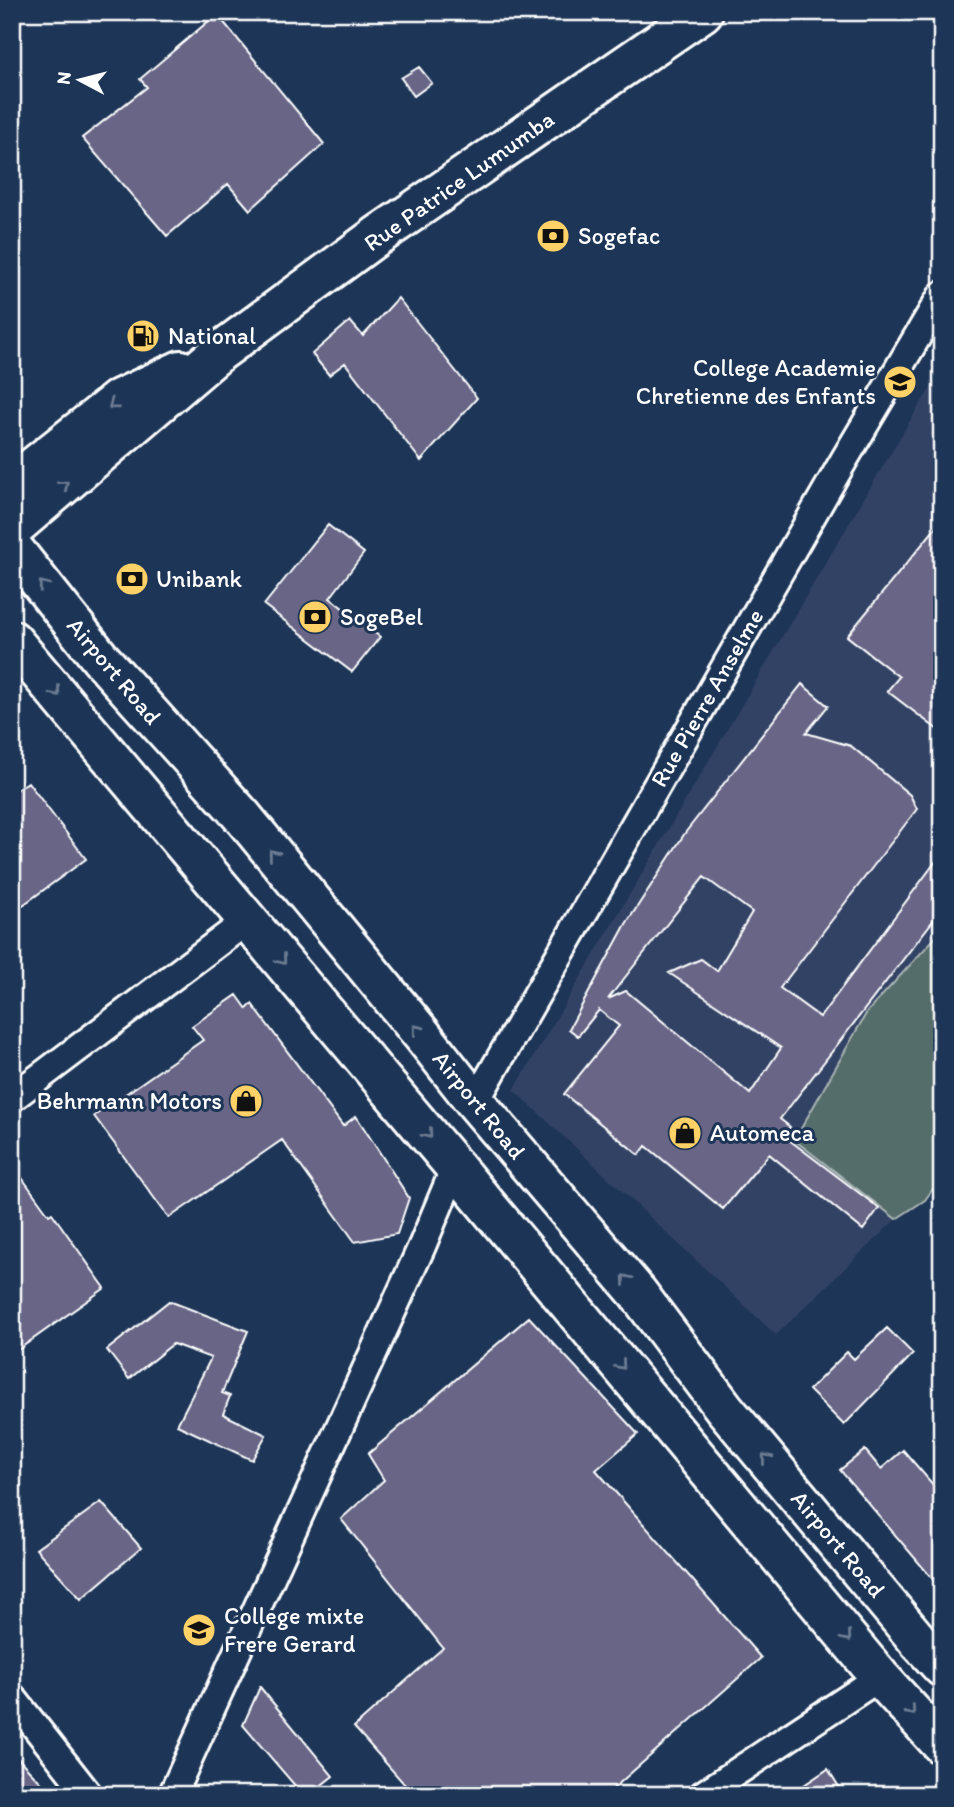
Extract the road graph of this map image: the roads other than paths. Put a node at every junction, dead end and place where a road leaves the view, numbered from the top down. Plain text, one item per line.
1 (702, 12) edge
2 (942, 295) edge
3 (218, 354) junction
4 (12, 484) edge
5 (12, 529) edge
6 (12, 547) edge
7 (12, 640) edge
8 (248, 920) junction
9 (12, 1098) edge
10 (475, 1102) junction
11 (455, 1167) junction
12 (931, 1655) edge
13 (880, 1677) junction
14 (12, 1697) edge
15 (942, 1745) edge
16 (89, 1795) edge
17 (172, 1795) edge
18 (702, 1795) edge

1 - 3 main road, Rue Patrice Lumumba
2 - 10 street, Rue Pierre Anselme
3 -> 4 main road, Rue Patrice Lumumba
5 -> 3 main road, Rue Patrice Lumumba
10 -> 6 main road, Airport Road
7 -> 8 main road
8 - 9 street
8 -> 11 main road
12 -> 10 main road, Airport Road
11 -> 13 main road
11 - 17 street
12 - 13 main road
13 -> 15 main road
13 - 18 street
14 - 16 street

